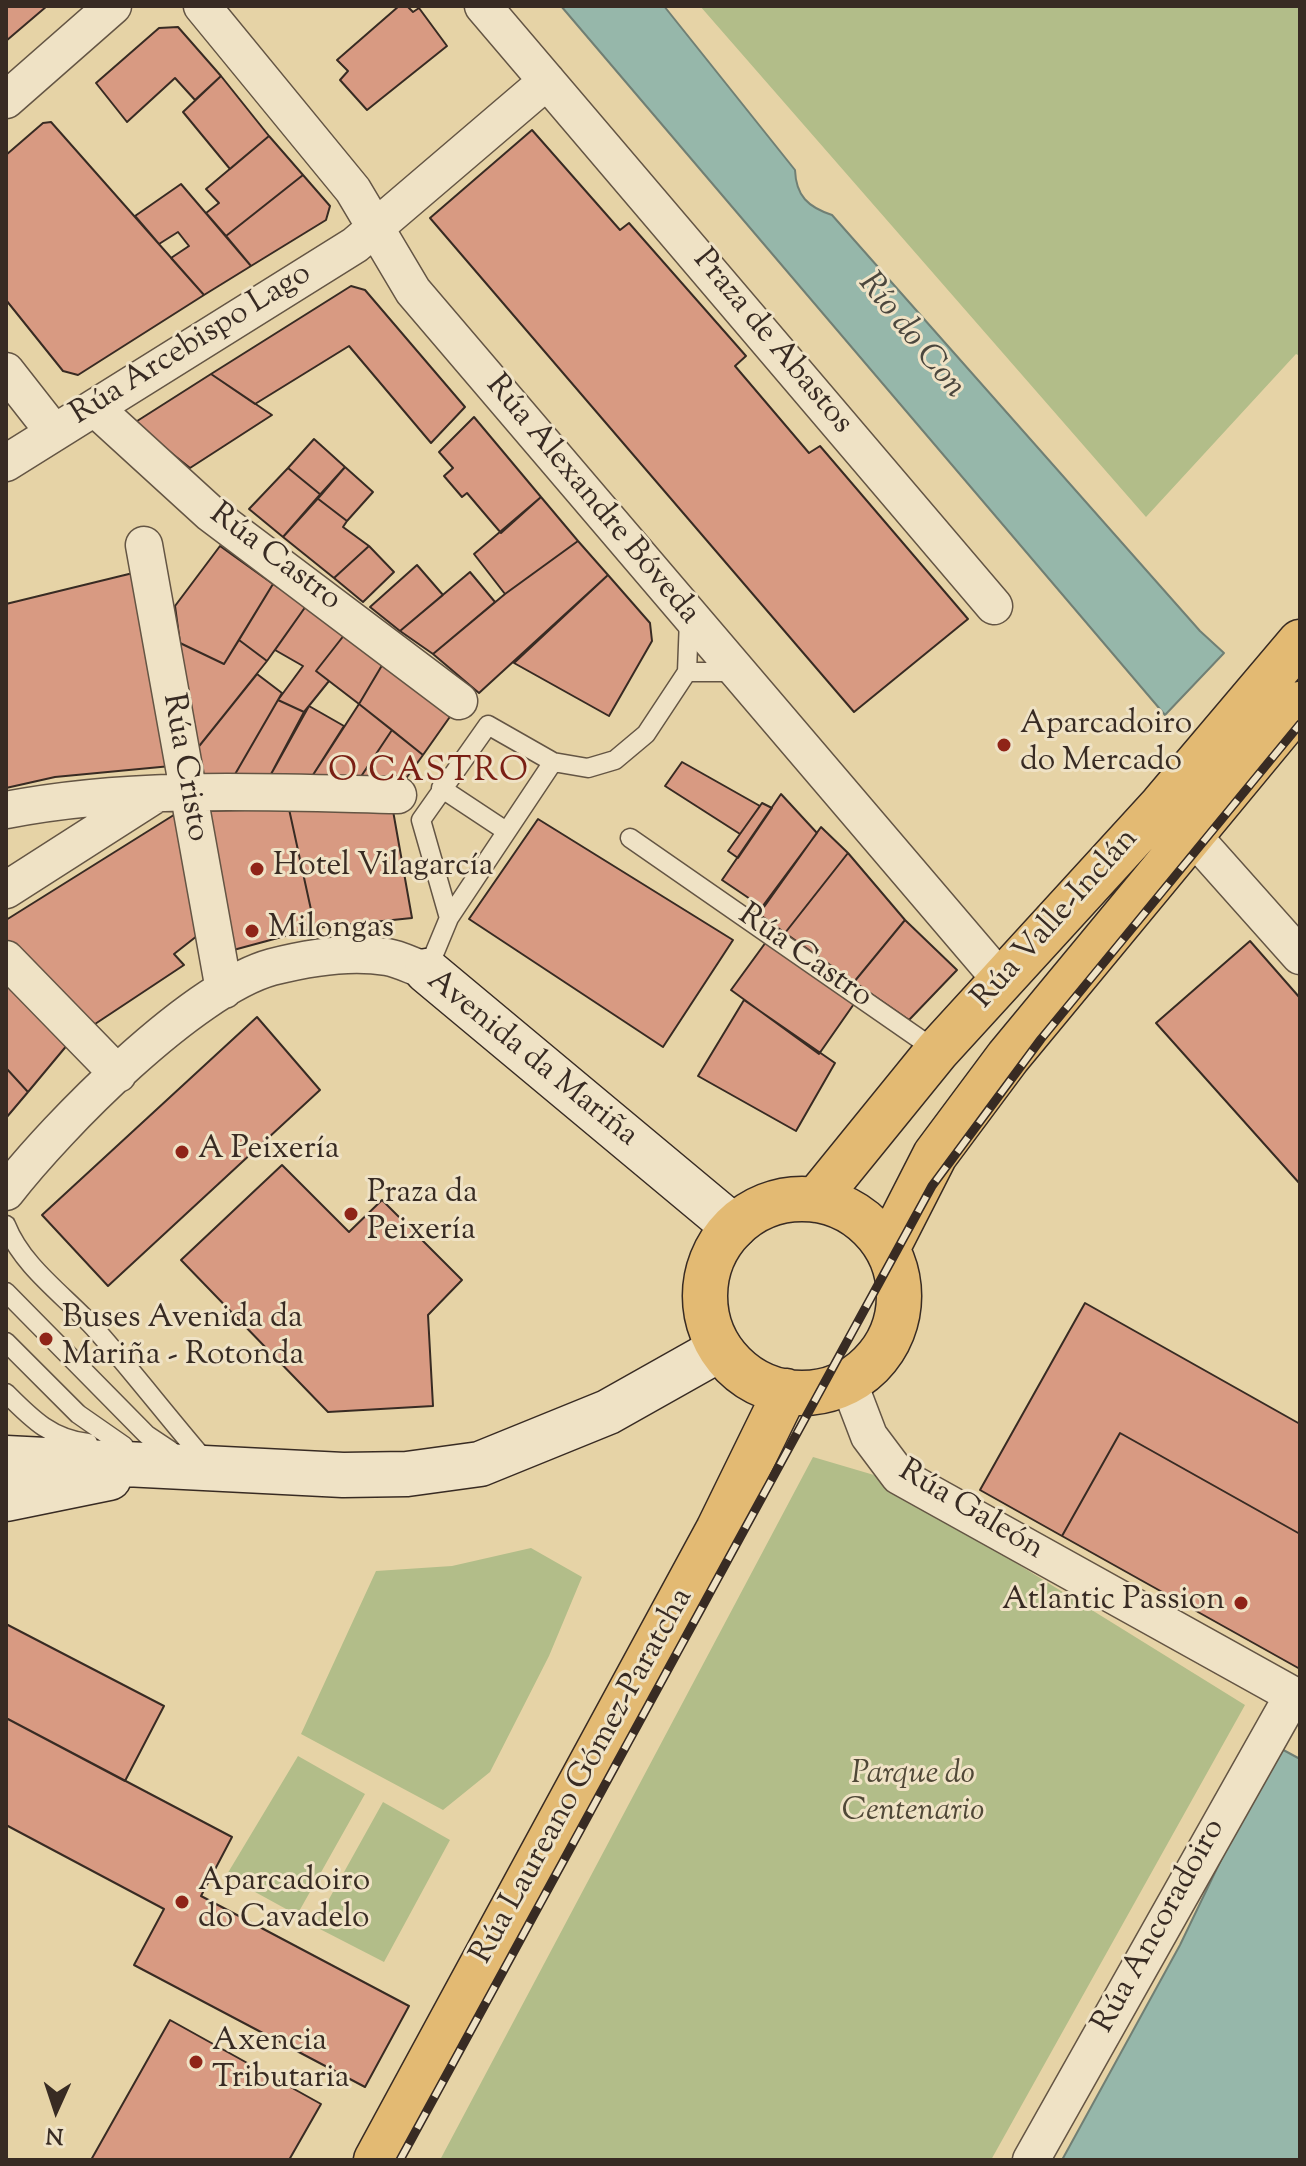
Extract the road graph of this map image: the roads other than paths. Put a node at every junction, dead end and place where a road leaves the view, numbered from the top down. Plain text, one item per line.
1 (113, 6) edge
2 (202, 6) edge
3 (483, 6) edge
4 (547, 81) junction
5 (6, 100) edge
6 (377, 229) junction
7 (6, 371) edge
8 (96, 409) junction
9 (53, 431) junction
10 (6, 463) edge
11 (144, 545) dead end
12 (994, 606) dead end
13 (689, 616) junction
14 (1300, 642) edge
15 (687, 672) junction
16 (737, 672) junction
17 (459, 701) dead end
18 (1300, 704) edge
19 (553, 762) junction
20 (441, 788) junction
21 (172, 792) junction
22 (398, 795) dead end
23 (6, 810) edge
24 (506, 831) junction
25 (1193, 836) junction
26 (630, 838) dead end
27 (6, 890) edge
28 (449, 918) junction
29 (1300, 956) edge
30 (6, 959) edge
31 (427, 971) junction
32 (1001, 980) junction
33 (224, 990) junction
34 (937, 1051) junction
35 (118, 1074) junction
36 (6, 1192) edge
37 (816, 1200) junction
38 (6, 1225) edge
39 (734, 1227) junction
40 (887, 1249) junction
41 (14, 1255) edge
42 (6, 1292) edge
43 (6, 1342) edge
44 (720, 1349) junction
45 (848, 1381) junction
46 (786, 1391) junction
47 (6, 1393) edge
48 (124, 1446) junction
49 (193, 1462) junction
50 (9, 1487) edge
51 (1296, 1697) edge
52 (376, 2160) edge
53 (1031, 2160) edge

1 - 5 street
2 - 6 street, Rúa Alexandre Bóveda
3 - 4 street, Praza de Abastos
4 - 6 street
4 - 12 street, Praza de Abastos
6 - 8 street, Rúa Arcebispo Lago
6 - 13 street, Rúa Alexandre Bóveda
7 - 9 street
8 - 9 street, Rúa Arcebispo Lago
8 - 17 street, Rúa Castro
9 - 10 street, Rúa Arcebispo Lago
11 - 21 street, Rúa Cristo
13 - 15 lane
13 - 16 street, Rúa Alexandre Bóveda
14 - 32 main road, Rúa Valle-Inclán
15 - 16 lane
15 - 19 lane
16 - 32 street, Rúa Alexandre Bóveda
18 - 25 main road, Rúa Valle-Inclán
19 - 20 lane
19 - 24 lane
20 - 24 lane
20 - 28 lane
21 - 22 street
21 - 23 street
21 - 27 street
21 - 33 street, Rúa Cristo
24 - 28 lane
25 - 29 street
25 - 40 main road, Rúa Valle-Inclán
26 - 34 lane, Rúa Castro
28 - 31 lane
30 - 35 street
31 - 33 street, Avenida da Mariña
31 - 39 street, Avenida da Mariña
32 - 34 main road, Rúa Valle-Inclán
33 - 35 street, Avenida da Mariña
34 - 37 main road, Rúa Valle-Inclán
35 - 36 street, Avenida da Mariña
37 - 39 main road
37 - 40 main road
38 - 41 lane
39 - 44 main road
40 - 45 main road
41 - 49 lane
42 - 49 lane
43 - 48 lane
44 - 46 main road
44 - 49 street
45 - 46 main road
45 - 51 street, Rúa Galeón
46 - 52 main road, Rúa Laureano Gómez-Paratcha
47 - 48 lane
48 - 49 lane
49 - 50 street
51 - 53 street, Rúa Ancoradoiro

